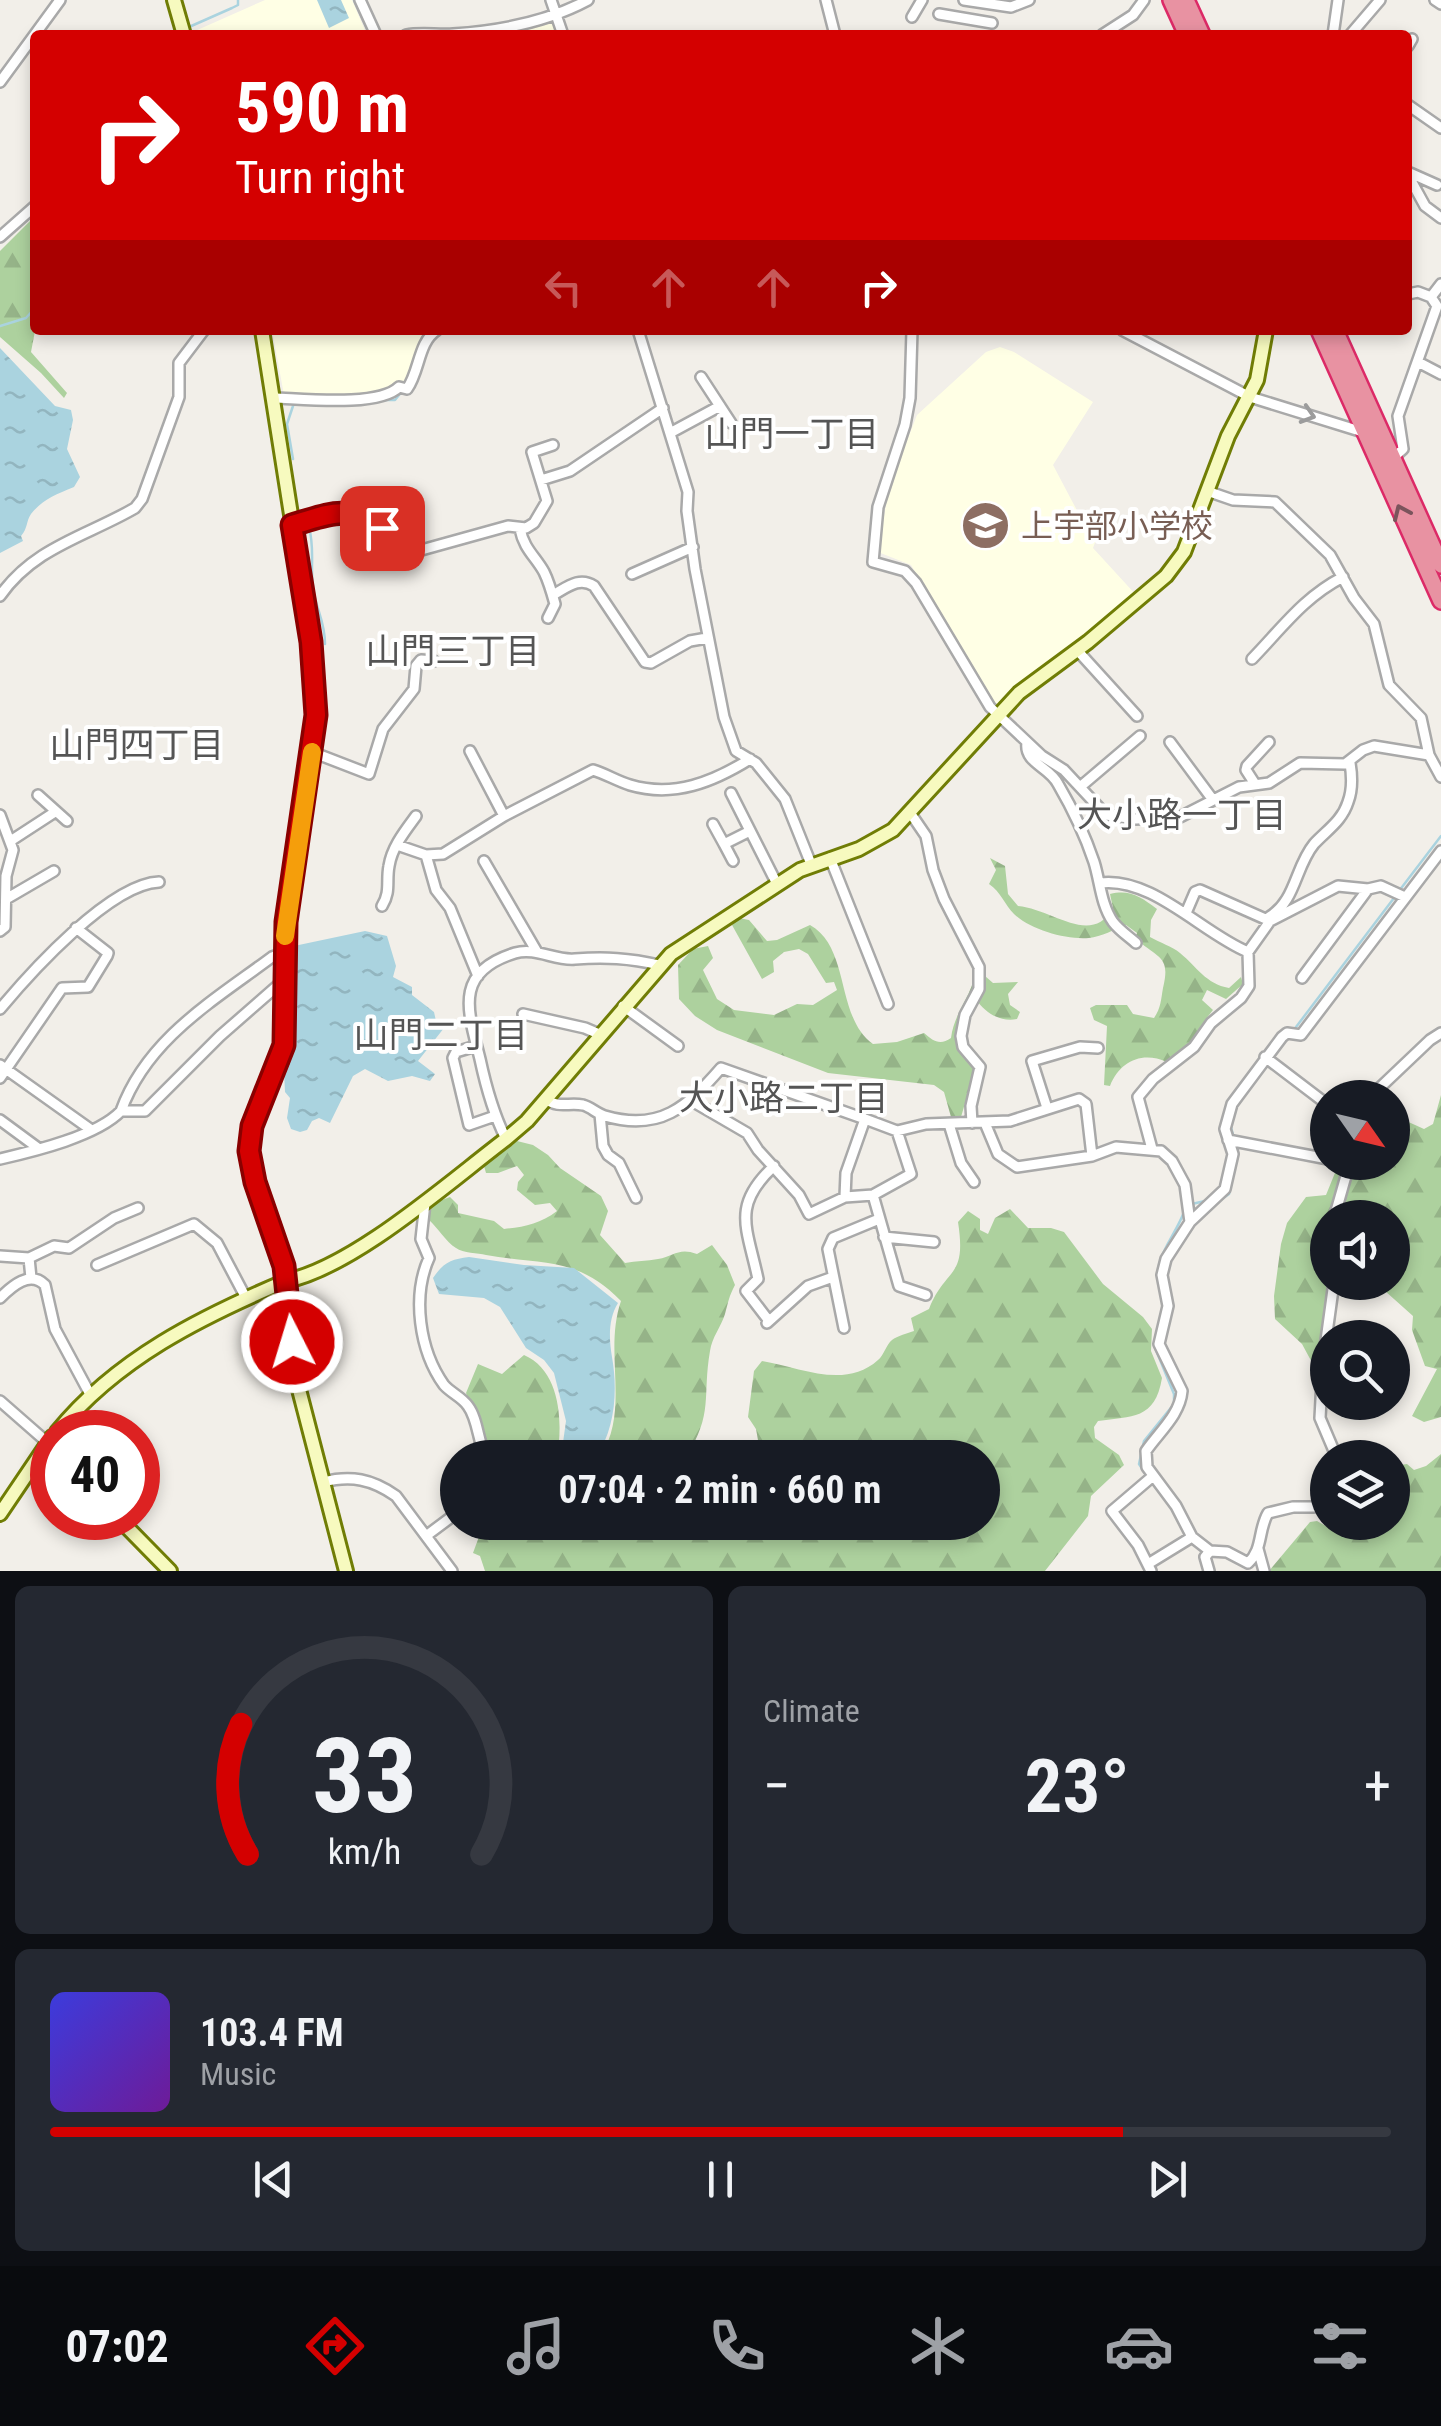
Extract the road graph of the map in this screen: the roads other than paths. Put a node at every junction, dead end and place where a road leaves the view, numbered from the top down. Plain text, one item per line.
1 (60, 0) edge
2 (174, 0) edge
3 (360, 0) edge
4 (551, 0) edge
5 (588, 0) edge
6 (826, 0) edge
7 (922, 0) edge
8 (963, 0) edge
9 (1029, 0) edge
10 (1144, 0) edge
11 (1171, 0) edge
12 (1186, 0) edge
13 (1338, 0) edge
14 (1380, 0) edge
15 (939, 14) dead end
16 (557, 15) junction
17 (912, 18) dead end
18 (956, 18) junction
19 (976, 21) junction
20 (992, 22) dead end
21 (38, 30) edge
22 (183, 30) edge
23 (374, 30) edge
24 (479, 30) edge
25 (562, 30) edge
26 (834, 30) edge
27 (975, 30) edge
28 (1110, 30) edge
29 (1185, 30) edge
30 (1200, 30) edge
31 (1334, 30) edge
32 (1354, 30) edge
33 (30, 41) edge
34 (0, 82) edge
35 (1412, 108) edge
36 (1441, 128) edge
37 (1412, 174) edge
38 (1412, 181) edge
39 (1439, 184) edge
40 (1420, 196) junction
41 (30, 210) edge
42 (1441, 218) edge
43 (0, 237) edge
44 (1441, 284) edge
45 (1412, 293) edge
46 (1436, 304) edge
47 (200, 335) edge
48 (263, 335) edge
49 (432, 335) edge
50 (640, 335) edge
51 (912, 335) edge
52 (1132, 335) edge
53 (1265, 335) edge
54 (1321, 335) edge
55 (1337, 335) edge
56 (1418, 362) junction
57 (1441, 374) edge
58 (701, 377) dead end
59 (1250, 397) junction
60 (275, 398) junction
61 (720, 406) junction
62 (662, 408) junction
63 (731, 423) dead end
64 (670, 433) junction
65 (1366, 433) junction
66 (552, 445) dead end
67 (1386, 462) junction
68 (542, 480) junction
69 (1207, 491) junction
70 (292, 525) junction
71 (520, 529) junction
72 (693, 547) junction
73 (1441, 565) edge
74 (632, 574) dead end
75 (1343, 577) junction
76 (553, 595) junction
77 (0, 596) edge
78 (1440, 596) edge
79 (548, 618) dead end
80 (708, 638) junction
81 (1076, 650) junction
82 (1252, 659) dead end
83 (434, 661) dead end
84 (999, 714) junction
85 (1137, 716) dead end
86 (1140, 736) dead end
87 (1170, 742) dead end
88 (1268, 742) dead end
89 (1027, 744) junction
90 (470, 751) dead end
91 (312, 752) junction
92 (1429, 755) junction
93 (750, 760) junction
94 (1350, 762) junction
95 (1441, 777) edge
96 (1255, 784) junction
97 (1080, 788) junction
98 (731, 793) dead end
99 (38, 795) dead end
100 (1213, 800) junction
101 (55, 812) junction
102 (0, 814) edge
103 (911, 814) junction
104 (416, 816) dead end
105 (504, 816) junction
106 (67, 821) dead end
107 (713, 824) dead end
108 (750, 831) junction
109 (12, 840) junction
110 (724, 844) junction
111 (397, 845) junction
112 (1441, 851) edge
113 (426, 855) junction
114 (830, 858) junction
115 (484, 861) dead end
116 (733, 862) dead end
117 (810, 864) junction
118 (54, 870) dead end
119 (159, 882) dead end
120 (1100, 883) junction
121 (777, 884) junction
122 (1368, 889) junction
123 (1405, 897) junction
124 (6, 898) junction
125 (382, 906) dead end
126 (1186, 914) junction
127 (1268, 919) junction
128 (76, 928) junction
129 (0, 931) edge
130 (1136, 943) dead end
131 (537, 952) junction
132 (1248, 952) junction
133 (284, 953) junction
134 (659, 965) junction
135 (478, 976) junction
136 (1302, 978) dead end
137 (284, 980) junction
138 (888, 1004) dead end
139 (623, 1006) junction
140 (0, 1009) edge
141 (523, 1014) dead end
142 (1441, 1033) edge
143 (599, 1034) junction
144 (476, 1046) junction
145 (678, 1046) dead end
146 (1098, 1048) dead end
147 (1265, 1057) junction
148 (2, 1071) edge
149 (1389, 1080) edge
150 (1310, 1091) edge
151 (546, 1099) junction
152 (692, 1101) junction
153 (1047, 1108) junction
154 (122, 1111) junction
155 (600, 1114) junction
156 (495, 1116) junction
157 (865, 1119) junction
158 (0, 1120) edge
159 (972, 1123) junction
160 (984, 1123) junction
161 (949, 1124) junction
162 (90, 1129) junction
163 (897, 1131) junction
164 (506, 1139) junction
165 (1228, 1140) junction
166 (38, 1148) junction
167 (1152, 1149) junction
168 (1092, 1156) junction
169 (1310, 1156) edge
170 (0, 1159) edge
171 (774, 1166) junction
172 (974, 1182) dead end
173 (873, 1195) junction
174 (845, 1197) junction
175 (636, 1198) dead end
176 (424, 1200) junction
177 (138, 1208) dead end
178 (879, 1219) junction
179 (1190, 1222) junction
180 (884, 1237) junction
181 (934, 1242) dead end
182 (0, 1256) edge
183 (29, 1258) junction
184 (97, 1265) dead end
185 (833, 1277) junction
186 (31, 1278) junction
187 (286, 1281) junction
188 (926, 1294) dead end
189 (0, 1298) edge
190 (246, 1298) junction
191 (1332, 1300) edge
192 (844, 1328) dead end
193 (91, 1396) junction
194 (0, 1401) edge
195 (79, 1410) edge
196 (30, 1424) edge
197 (480, 1440) edge
198 (1329, 1440) edge
199 (30, 1465) edge
200 (1153, 1476) junction
201 (323, 1482) junction
202 (5, 1493) edge
203 (1310, 1508) edge
204 (0, 1514) edge
205 (440, 1526) edge
206 (426, 1536) junction
207 (1192, 1537) junction
208 (140, 1540) edge
209 (1258, 1549) junction
210 (1210, 1551) junction
211 (1149, 1568) edge
212 (170, 1571) edge
213 (346, 1571) edge
214 (452, 1571) edge
215 (1209, 1571) edge
216 (1264, 1571) edge

1 - 21 street
2 - 22 street
3 - 23 street
4 - 16 street
5 - 16 street
6 - 26 street
7 - 17 street
8 - 9 street
8 - 18 street
10 - 28 street
11 - 29 highway
12 - 30 highway
13 - 31 street
14 - 32 street
15 - 18 street
16 - 24 street
16 - 25 street
18 - 19 street
19 - 20 street
19 - 27 street
33 - 34 street
35 - 36 street
37 - 39 street
38 - 40 street
39 - 40 street
40 - 42 street
41 - 43 street
44 - 46 street
45 - 46 street
46 - 56 street
47 - 77 street
48 - 60 street
49 - 60 street
50 - 62 street
51 - 84 street
52 - 59 street
53 - 59 street
54 - 65 highway
55 - 67 highway
56 - 57 street
56 - 67 street
58 - 61 street
59 -> 65 street
59 - 69 street
60 - 70 street
61 - 63 street
61 - 64 street
62 - 64 street
62 - 68 street
64 - 72 street
65 - 67 highway
66 - 68 street
67 - 73 highway
78 -> 67 highway
68 - 71 street
69 - 75 street
69 - 81 street
70 - 71 street
70 - 91 street
71 - 76 street
72 - 74 street
72 - 80 street
75 - 82 street
75 - 92 street
76 - 79 street
76 - 80 street
80 - 93 street
81 - 84 street
81 - 85 street
83 - 91 street
84 - 89 street
84 - 103 street
86 - 97 street
87 - 100 street
88 - 96 street
89 - 97 street
89 - 120 street
90 - 105 street
91 - 133 street
92 - 94 street
92 - 95 street
93 - 105 street
93 - 117 street
94 - 96 street
94 - 127 street
96 - 100 street
97 - 100 street
98 - 108 street
99 - 101 street
101 - 106 street
101 - 109 street
102 - 109 street
103 - 114 street
103 - 159 street
104 - 111 street
105 - 113 street
107 - 110 street
108 - 110 street
108 - 121 street
109 - 124 street
110 - 116 street
111 - 113 street
111 - 125 street
112 - 123 street
113 - 135 street
114 - 117 street
114 - 138 street
115 - 131 street
117 - 121 street
118 - 124 street
119 - 128 street
120 - 126 street
120 - 130 street
121 - 134 street
122 - 123 street
122 - 127 street
122 - 136 street
123 - 147 street
124 - 129 street
126 - 127 street
126 - 132 street
127 - 132 street
128 - 140 street
128 - 148 street
131 - 134 street
131 - 135 street
132 - 167 street
133 - 137 street
133 - 154 street
134 - 139 street
135 - 144 street
137 - 154 street
137 - 187 street
139 - 143 street
139 - 145 street
141 - 143 street
142 - 149 street
143 - 151 street
144 - 156 street
144 - 156 street
146 - 153 street
147 - 150 street
147 - 165 street
148 - 162 street
151 - 155 street
151 - 164 street
152 - 155 street
152 - 157 street
152 - 171 street
153 - 160 street
153 - 168 street
154 - 162 street
155 - 175 street
156 - 164 street
157 - 163 street
157 - 174 street
158 - 166 street
159 - 160 street
159 - 161 street
160 - 168 street
161 - 163 street
161 - 172 street
162 - 166 street
163 - 173 street
164 - 176 street
165 - 169 street
165 - 179 street
166 - 170 street
167 - 168 street
167 - 179 street
171 - 174 street
171 - 185 street
173 - 174 street
173 - 178 street
176 - 187 street
176 - 197 street
177 - 183 street
178 - 180 street
178 - 185 street
179 - 200 street
180 - 181 street
180 - 188 street
182 - 183 street
183 - 186 street
184 - 190 street
185 - 192 street
186 - 189 street
186 - 193 street
187 - 190 street
187 - 201 street
190 - 193 street
191 - 198 street
193 - 195 street
194 - 196 street
199 - 202 street
200 - 207 street
200 - 211 street
201 - 206 street
201 - 213 street
202 - 204 street
203 - 209 street
205 - 206 street
206 - 214 street
207 - 210 street
207 - 211 street
208 - 212 street
209 - 210 street
209 - 216 street
210 - 215 street

